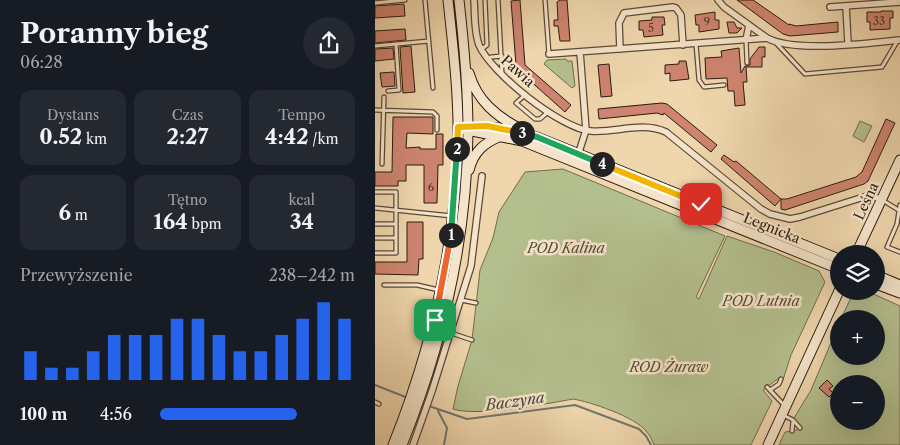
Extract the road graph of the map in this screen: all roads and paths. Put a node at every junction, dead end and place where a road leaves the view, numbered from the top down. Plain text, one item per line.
1 (405, 0) edge
2 (425, 0) edge
3 (448, 0) edge
4 (459, 0) edge
5 (474, 0) edge
6 (485, 0) edge
7 (498, 0) edge
8 (545, 0) edge
9 (718, 0) edge
10 (900, 2) edge
11 (375, 3) edge
12 (846, 6) junction
13 (830, 7) dead end
14 (749, 25) junction
15 (767, 38) junction
16 (745, 40) junction
17 (899, 40) edge
18 (429, 41) junction
19 (776, 43) junction
20 (848, 43) junction
21 (396, 44) junction
22 (696, 44) junction
23 (683, 45) junction
24 (375, 46) edge
25 (620, 49) junction
26 (481, 50) junction
27 (580, 52) junction
28 (549, 54) joint
29 (502, 56) junction
30 (466, 60) junction
31 (488, 60) junction
32 (747, 63) dead end
33 (502, 75) junction
34 (724, 85) dead end
35 (433, 88) dead end
36 (387, 91) dead end
37 (525, 94) junction
38 (384, 97) dead end
39 (375, 110) edge
40 (383, 110) junction
41 (548, 112) junction
42 (458, 127) junction
43 (468, 129) junction
44 (437, 130) dead end
45 (586, 130) junction
46 (502, 136) junction
47 (537, 137) junction
48 (578, 155) junction
49 (900, 160) edge
50 (382, 164) dead end
51 (482, 176) dead end
52 (465, 185) junction
53 (375, 192) edge
54 (881, 200) junction
55 (900, 205) edge
56 (375, 208) edge
57 (396, 210) junction
58 (899, 211) edge
59 (453, 216) junction
60 (375, 224) edge
61 (396, 224) junction
62 (898, 224) edge
63 (375, 238) edge
64 (395, 238) junction
65 (860, 245) edge
66 (900, 252) edge
67 (375, 253) edge
68 (830, 255) edge
69 (830, 265) edge
70 (885, 279) edge
71 (384, 285) dead end
72 (900, 285) edge
73 (885, 287) edge
74 (442, 291) junction
75 (900, 293) edge
76 (461, 300) junction
77 (835, 300) edge
78 (476, 303) dead end
79 (450, 332) junction
80 (472, 340) dead end
81 (781, 379) dead end
82 (423, 390) junction
83 (785, 411) junction
84 (415, 414) junction
85 (793, 420) junction
86 (800, 428) dead end
87 (792, 431) dead end
88 (393, 445) edge
89 (402, 445) edge
90 (413, 445) edge
91 (768, 445) edge

1 - 11 lane
2 - 18 lane
3 - 42 main road
4 - 30 main road
5 - 26 street, Pawia
6 - 26 lane
7 - 29 lane
8 - 28 lane
9 - 14 street
10 - 12 street
12 - 13 street
12 - 20 street
14 - 15 street
14 - 16 street
15 - 16 street
15 - 19 street
16 - 22 street
16 - 32 lane
17 - 19 lane
17 - 20 street
18 - 21 lane
18 - 35 lane
19 - 20 street
21 - 24 lane
21 - 36 lane
22 - 23 street
22 - 34 lane
23 - 25 street
23 - 25 street
25 - 27 street
26 - 31 street, Pawia
27 - 28 street
27 - 45 street
29 - 31 lane
29 - 33 lane
30 - 43 main road
30 - 47 main road
31 - 33 street, Pawia
33 - 37 street, Pawia
37 - 41 street, Pawia
37 - 41 lane
38 - 40 lane
39 - 40 lane
40 - 44 lane
40 - 50 lane
41 - 45 street, Pawia
42 - 43 main road, Legnicka
42 - 59 main road
43 - 46 main road, Legnicka
43 - 47 main road, Legnicka
43 - 52 main road
45 - 48 street
45 - 54 street, Legnicka
46 - 52 main road
46 - 69 main road, Legnicka
47 - 48 main road, Legnicka
48 - 68 main road, Legnicka
49 - 54 main road, Leśna
51 - 76 street
52 - 82 main road
53 - 57 lane
54 - 58 lane
54 - 65 main road, Leśna
55 - 58 lane
56 - 57 lane
57 - 59 lane
57 - 61 lane
58 - 62 lane
59 - 74 main road
60 - 61 lane
61 - 64 lane
62 - 66 lane
63 - 64 lane
64 - 67 lane
70 - 72 main road
71 - 74 lane
73 - 75 main road
74 - 82 main road
76 - 78 lane
76 - 79 street
77 - 83 main road
79 - 80 lane
79 - 82 street
81 - 83 lane
82 - 84 main road
83 - 85 lane
83 - 91 main road
84 - 88 main road
84 - 89 main road
84 - 90 street
85 - 86 lane
85 - 87 lane

